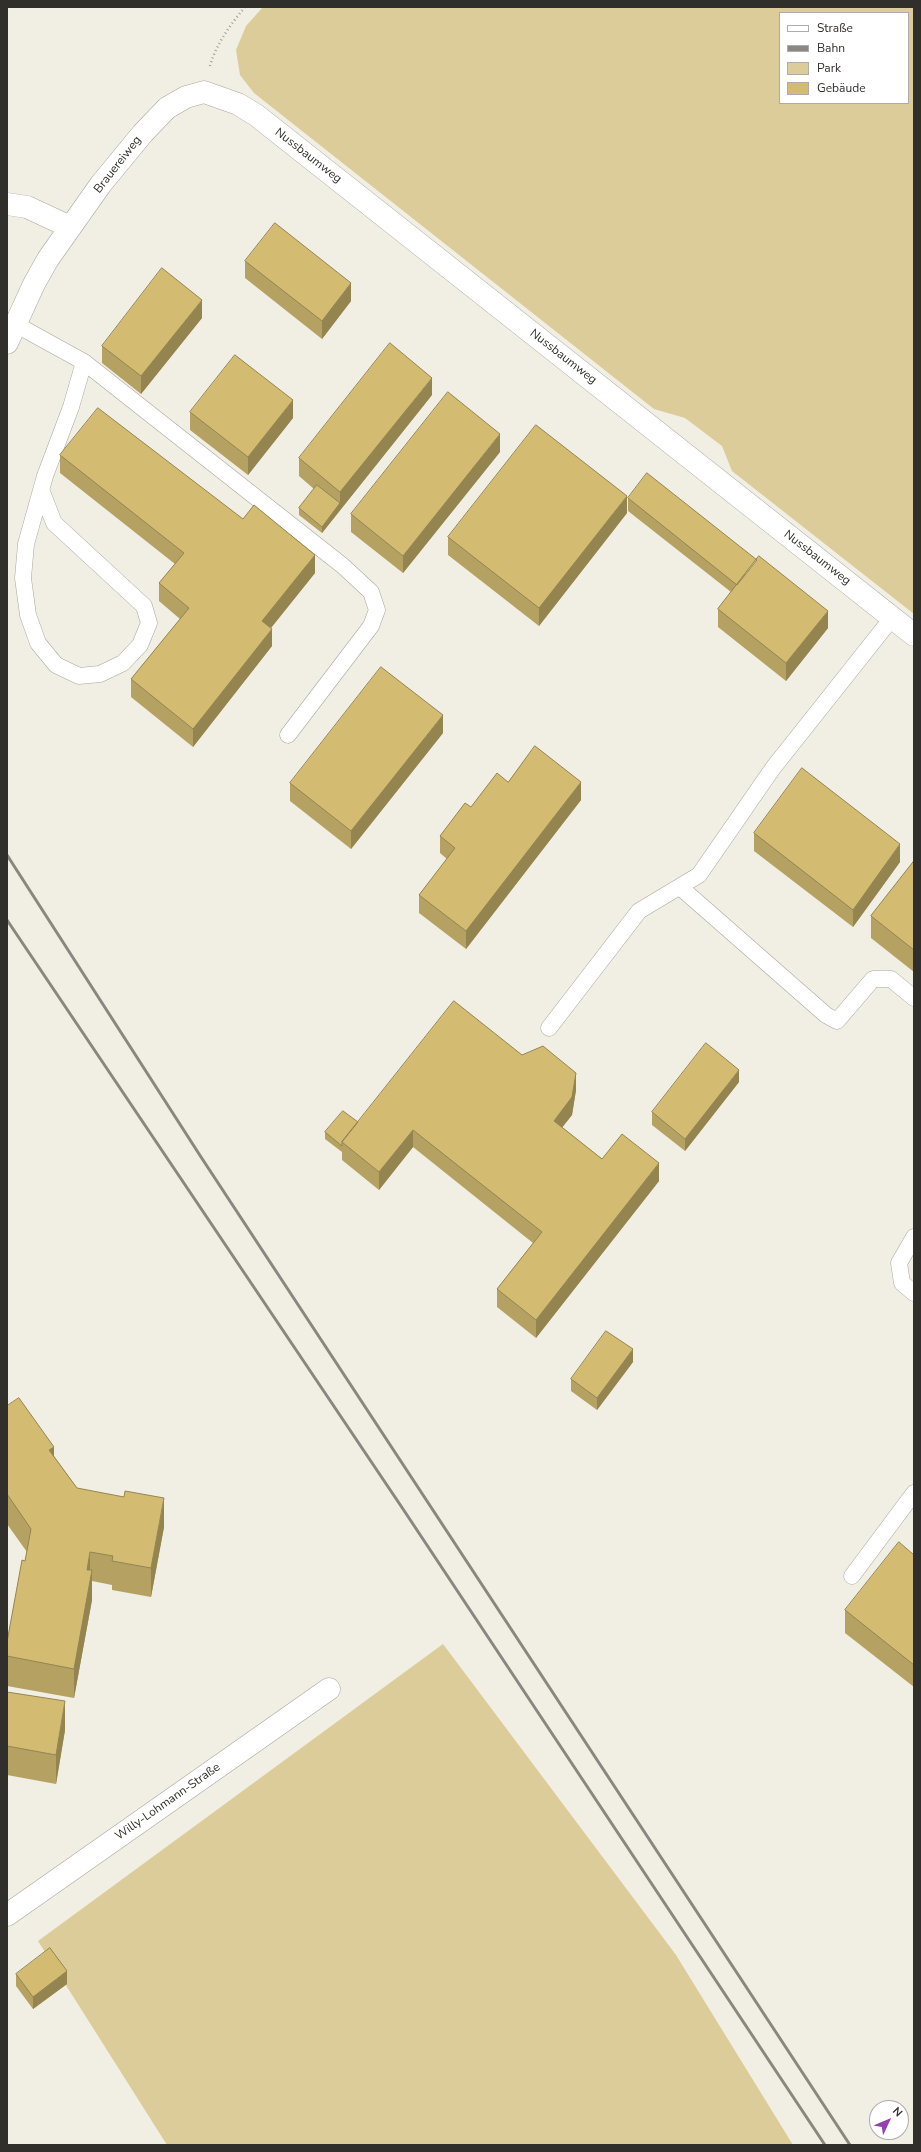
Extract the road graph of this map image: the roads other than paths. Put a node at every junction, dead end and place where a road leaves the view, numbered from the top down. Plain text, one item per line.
1 (204, 92) joint
2 (7, 204) edge
3 (70, 228) junction
4 (11, 334) edge
5 (84, 362) junction
6 (42, 492) junction
7 (892, 618) junction
8 (914, 635) edge
9 (288, 735) dead end
10 (680, 887) junction
11 (914, 998) edge
12 (549, 1028) dead end
13 (914, 1237) edge
14 (914, 1293) edge
15 (914, 1493) edge
16 (852, 1576) dead end
17 (329, 1689) dead end
18 (7, 1915) edge

1 - 3 street, Brauereiweg
1 - 7 street, Nussbaumweg
2 - 3 street
3 - 4 street, Brauereiweg
4 - 5 lane
5 - 6 lane
5 - 9 lane
6 - 6 lane
7 - 8 street, Nussbaumweg
7 - 10 lane
10 - 11 lane
10 - 12 lane
13 - 14 lane
15 - 16 lane
17 - 18 street, Willy-Lohmann-Straße

